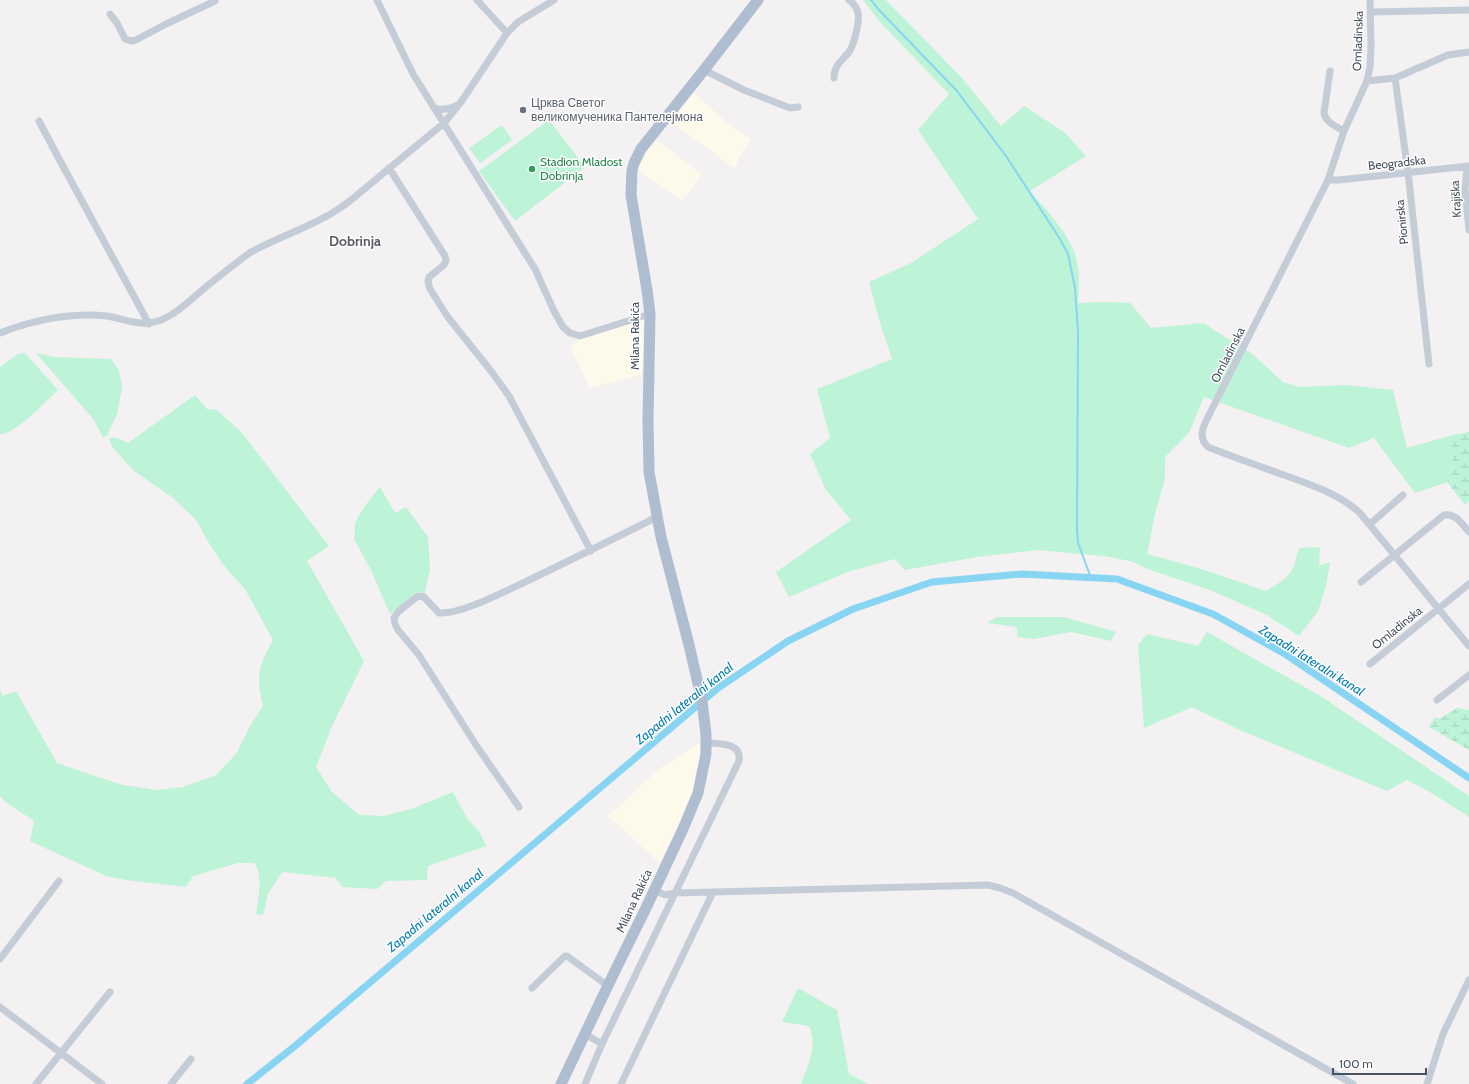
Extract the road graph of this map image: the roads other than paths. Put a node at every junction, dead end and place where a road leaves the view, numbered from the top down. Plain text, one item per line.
1 (216, 0) edge
2 (377, 0) edge
3 (477, 0) edge
4 (554, 0) edge
5 (758, 0) edge
6 (850, 0) edge
7 (1370, 0) edge
8 (1469, 10) edge
9 (1371, 12) junction
10 (110, 14) dead end
11 (507, 33) junction
12 (1469, 52) edge
13 (704, 70) junction
14 (1330, 71) dead end
15 (834, 78) dead end
16 (1395, 78) junction
17 (1367, 81) junction
18 (458, 105) junction
19 (798, 107) dead end
20 (434, 108) junction
21 (39, 120) dead end
22 (444, 123) junction
23 (1344, 131) junction
24 (1468, 166) edge
25 (389, 168) junction
26 (1408, 172) junction
27 (1328, 180) junction
28 (1469, 230) edge
29 (650, 314) junction
30 (149, 324) junction
31 (0, 333) edge
32 (1429, 364) dead end
33 (1403, 495) dead end
34 (657, 517) junction
35 (1370, 524) junction
36 (1469, 532) edge
37 (591, 551) junction
38 (1395, 555) junction
39 (1361, 582) dead end
40 (1469, 584) edge
41 (1438, 609) junction
42 (1469, 646) edge
43 (1370, 664) dead end
44 (1469, 675) edge
45 (1437, 700) dead end
46 (706, 743) junction
47 (519, 808) dead end
48 (59, 881) dead end
49 (654, 890) junction
50 (713, 892) junction
51 (676, 894) junction
52 (0, 959) edge
53 (1469, 980) edge
54 (608, 986) junction
55 (532, 988) dead end
56 (110, 992) dead end
57 (0, 1006) edge
58 (585, 1034) junction
59 (602, 1044) junction
60 (61, 1053) junction
61 (191, 1059) dead end
62 (36, 1084) edge
63 (102, 1084) edge
64 (171, 1084) edge
65 (561, 1084) edge
66 (584, 1084) edge
67 (621, 1084) edge
68 (1353, 1084) edge
69 (1427, 1084) edge

1 - 10 street
2 - 20 street
3 - 11 street
4 - 11 street
5 - 13 main road, Milana Rakića
6 - 15 street
7 - 9 street, Omladinska
8 - 9 street
9 - 17 street, Omladinska
11 - 18 street
12 - 16 street
13 - 19 street
13 - 29 main road, Milana Rakića
14 - 23 street
16 - 17 street
16 - 26 street, Pionirska
17 - 23 street, Omladinska
18 - 20 street
18 - 22 street
20 - 22 street
21 - 30 street
22 - 25 street
22 - 29 street
23 - 27 street, Omladinska
24 - 26 street, Beogradska
24 - 28 street, Krajiška
25 - 30 street
25 - 37 street
26 - 27 street, Beogradska
26 - 32 street, Pionirska
27 - 35 street, Omladinska
29 - 34 main road, Milana Rakića
30 - 31 street
33 - 35 street
34 - 37 street
34 - 46 main road, Milana Rakića
35 - 38 street, Omladinska
36 - 38 street
37 - 47 street
38 - 39 street
38 - 41 street, Omladinska
40 - 41 street, Omladinska
41 - 42 street, Omladinska
41 - 43 street, Omladinska
44 - 45 street
46 - 49 main road, Milana Rakića
46 - 51 street
48 - 52 street
49 - 51 street
49 - 54 main road, Milana Rakića
50 - 51 street
50 - 67 street
50 - 68 street
51 - 59 street
53 - 69 street
54 - 55 street
54 - 58 main road, Milana Rakića
56 - 60 street
57 - 60 street
58 - 59 street
58 - 65 main road, Milana Rakića
59 - 66 street
60 - 62 street
60 - 63 street
61 - 64 street

